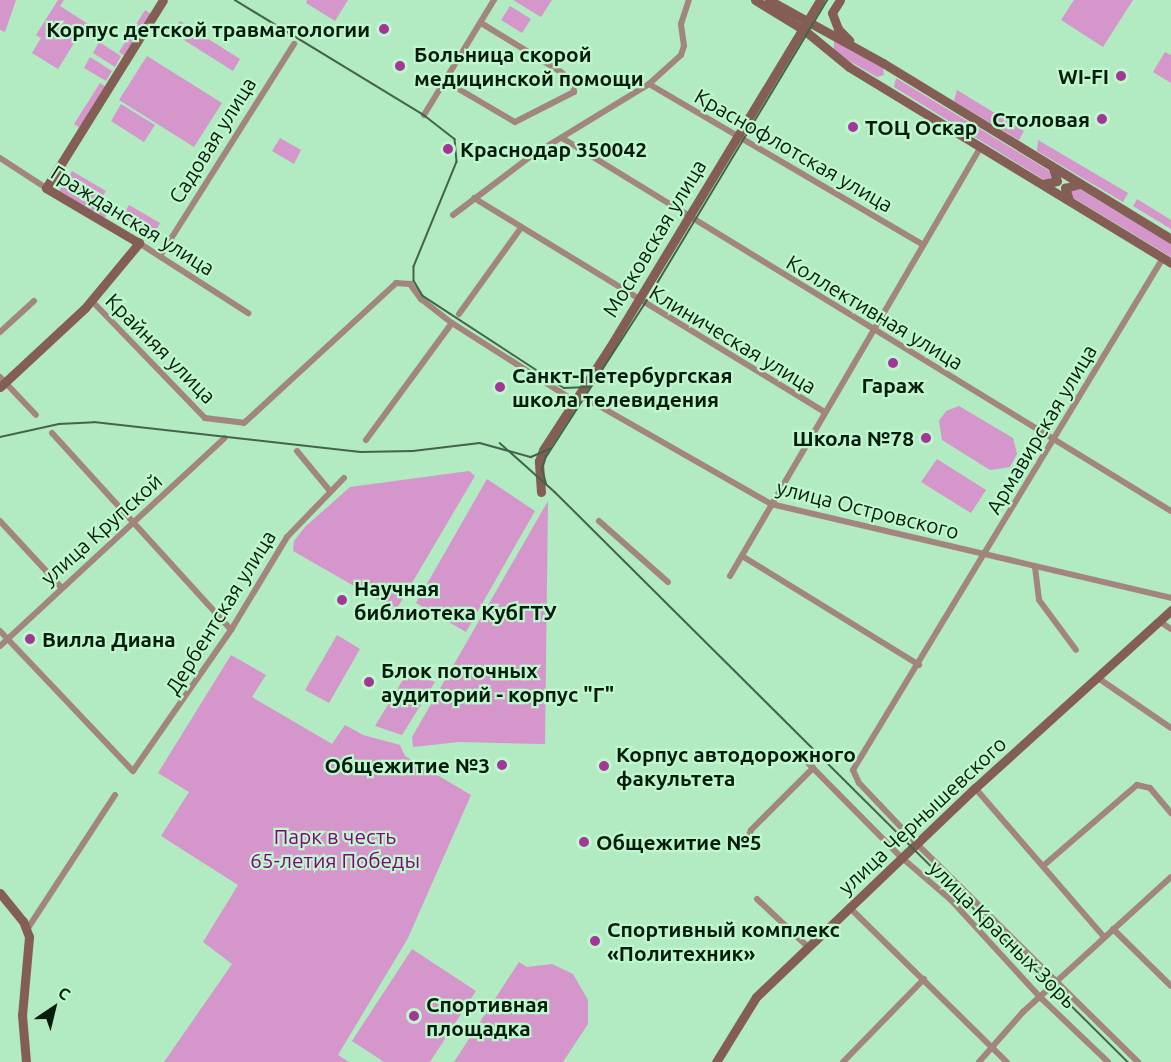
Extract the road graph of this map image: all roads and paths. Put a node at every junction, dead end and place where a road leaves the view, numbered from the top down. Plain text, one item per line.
1 (164, 0) edge
2 (495, 0) edge
3 (689, 0) edge
4 (755, 0) edge
5 (769, 0) edge
6 (840, 0) edge
7 (818, 3) edge
8 (780, 7) junction
9 (481, 23) junction
10 (806, 27) junction
11 (294, 44) dead end
12 (865, 52) junction
13 (903, 75) junction
14 (445, 81) junction
15 (649, 84) junction
16 (893, 93) junction
17 (424, 115) dead end
18 (736, 135) junction
19 (562, 138) junction
20 (981, 146) junction
21 (0, 158) edge
22 (1053, 168) junction
23 (1042, 184) junction
24 (1079, 184) junction
25 (46, 188) junction
26 (474, 198) junction
27 (1069, 200) junction
28 (453, 215) dead end
29 (687, 217) junction
30 (520, 229) junction
31 (1171, 239) edge
32 (139, 243) junction
33 (922, 244) junction
34 (160, 256) junction
35 (1167, 260) edge
36 (91, 300) junction
37 (34, 301) dead end
38 (638, 301) junction
39 (248, 313) dead end
40 (459, 314) dead end
41 (452, 324) junction
42 (873, 330) junction
43 (0, 332) edge
44 (2, 382) edge
45 (578, 399) junction
46 (824, 412) junction
47 (36, 415) dead end
48 (244, 423) joint
49 (52, 433) dead end
50 (225, 438) dead end
51 (366, 440) dead end
52 (1054, 440) junction
53 (297, 451) dead end
54 (344, 478) dead end
55 (330, 491) junction
56 (541, 492) dead end
57 (771, 504) junction
58 (1171, 511) edge
59 (0, 521) edge
60 (599, 521) dead end
61 (135, 522) junction
62 (984, 554) junction
63 (742, 556) junction
64 (1035, 567) junction
65 (730, 576) dead end
66 (668, 582) dead end
67 (61, 587) junction
68 (1171, 598) edge
69 (1171, 610) edge
70 (1159, 621) junction
71 (1171, 629) edge
72 (231, 630) junction
73 (0, 631) edge
74 (7, 639) junction
75 (0, 646) edge
76 (1076, 650) dead end
77 (919, 665) junction
78 (1098, 678) junction
79 (1171, 728) edge
80 (799, 754) dead end
81 (813, 768) junction
82 (975, 788) junction
83 (115, 795) dead end
84 (1171, 813) edge
85 (748, 839) dead end
86 (916, 843) junction
87 (901, 857) junction
88 (1043, 866) junction
89 (1171, 877) edge
90 (0, 893) edge
91 (757, 899) dead end
92 (849, 907) junction
93 (28, 928) junction
94 (1113, 930) junction
95 (1104, 937) junction
96 (807, 946) junction
97 (924, 980) junction
98 (1056, 983) junction
99 (1171, 986) edge
100 (1040, 997) junction
101 (991, 1046) junction
102 (26, 1062) edge
103 (716, 1062) edge
104 (843, 1062) edge
105 (979, 1062) edge
106 (1007, 1062) edge
107 (1108, 1062) edge
108 (1138, 1062) edge

1 - 25 street
2 - 9 street
3 - 15 street
4 - 10 street
5 - 8 street
6 - 12 street
7 - 8 street, Московская улица
7 - 10 street, Московская улица
8 - 10 street
9 - 14 street
9 - 14 street
10 - 12 street
10 - 16 street
10 - 18 street, Московская улица
11 - 34 street, Садовая улица
12 - 13 street
13 - 16 street
13 - 22 street
14 - 17 street
15 - 18 street, Краснофлотская улица
15 - 19 street
16 - 20 street
18 - 29 street, Московская улица
18 - 33 street, Краснофлотская улица
19 - 26 street
19 - 29 street, Коллективная улица
20 - 23 street
20 - 33 street
21 - 25 street, Гражданская улица
22 - 23 street
22 - 24 street
23 - 27 street
24 - 27 street
24 - 31 street
25 - 32 street, Гражданская улица
26 - 28 street
26 - 30 street, Клиническая улица
27 - 35 street
29 - 38 street, Московская улица
29 - 42 street, Коллективная улица
30 - 38 street, Клиническая улица
30 - 40 street
32 - 34 street, Гражданская улица
32 - 36 street
33 - 42 street
34 - 39 street, Гражданская улица
35 - 52 street, Армавирская улица
36 - 44 street
36 - 48 street, Крайняя улица
37 - 43 street
38 - 45 street, Московская улица
38 - 46 street, Клиническая улица
41 - 45 street, улица Островского
41 - 48 street, улица Островского
41 - 51 street
42 - 46 street
42 - 52 street, Коллективная улица
44 - 47 street
45 - 56 street, Московская улица
45 - 57 street, улица Островского
46 - 57 street
49 - 61 street
50 - 61 street, улица Крупской
52 - 58 street, Коллективная улица
52 - 62 street, Армавирская улица
53 - 55 street
54 - 55 street, Дербентская улица
55 - 72 street, Дербентская улица
57 - 62 street, улица Островского
57 - 63 street
59 - 67 street
60 - 66 street
61 - 67 street, улица Крупской
61 - 72 street
62 - 64 street, улица Островского
62 - 77 street, Армавирская улица
63 - 65 street
63 - 77 street
64 - 68 street, улица Островского
64 - 76 street
67 - 74 street, улица Крупской
69 - 70 street, улица Чернышевского
70 - 71 street
70 - 78 street, улица Чернышевского
72 - 74 street, Дербентская улица
73 - 74 street
74 - 75 street, улица Крупской
77 - 86 street, Армавирская улица
78 - 79 street
78 - 82 street, улица Чернышевского
80 - 81 street, улица Красных Зорь
81 - 85 street
81 - 87 street, улица Красных Зорь
82 - 86 street, улица Чернышевского
82 - 88 street
83 - 93 street
84 - 88 street
86 - 87 street, улица Чернышевского
86 - 98 street
87 - 92 street, улица Чернышевского
87 - 100 street, улица Красных Зорь
88 - 95 street
89 - 94 street
90 - 93 street
91 - 96 street
92 - 96 street, улица Чернышевского
92 - 97 street
93 - 102 street
94 - 95 street
94 - 99 street
95 - 98 street
96 - 103 street, улица Чернышевского
97 - 101 street
97 - 104 street
98 - 100 street
98 - 108 street
100 - 101 street
100 - 107 street, улица Красных Зорь
101 - 105 street
101 - 106 street

